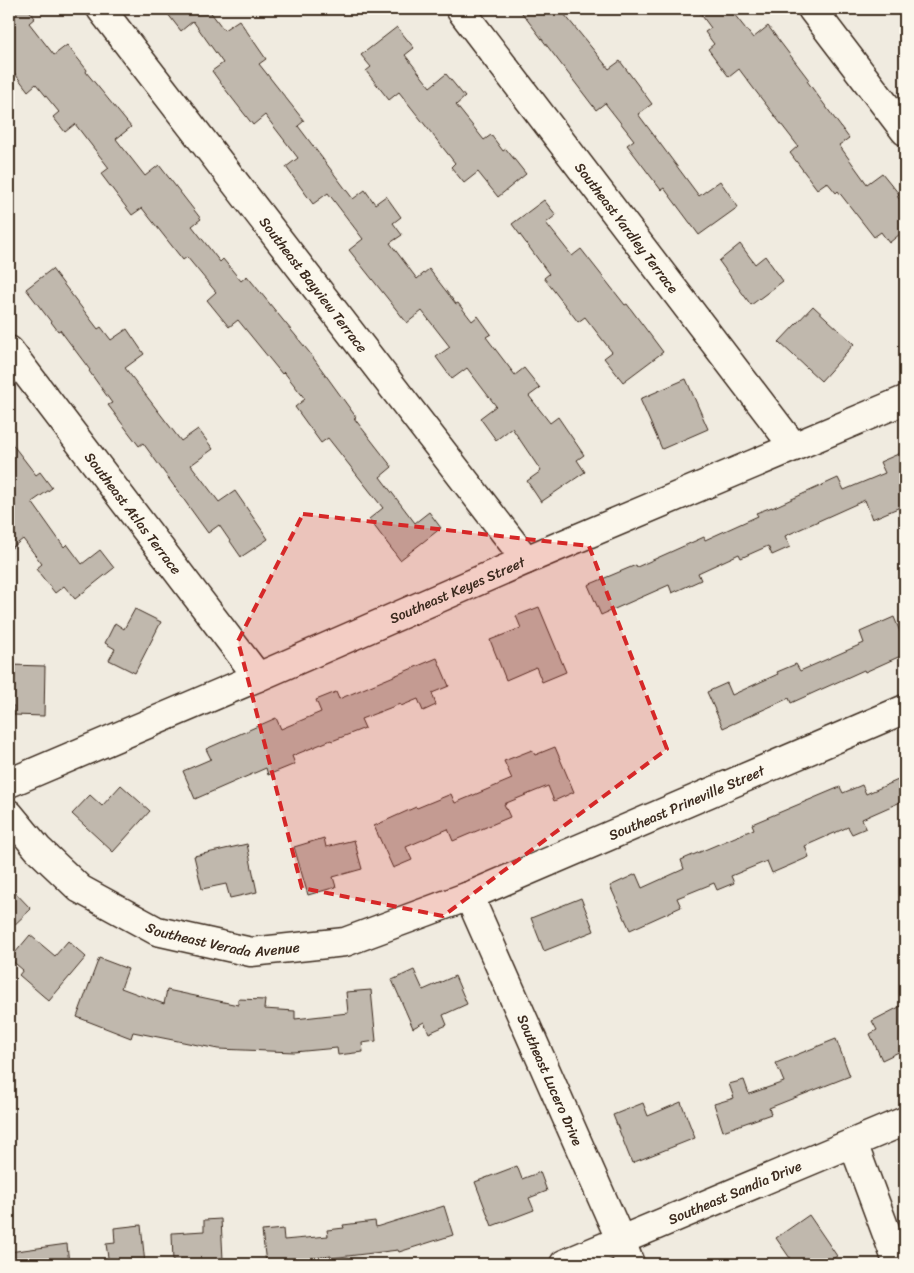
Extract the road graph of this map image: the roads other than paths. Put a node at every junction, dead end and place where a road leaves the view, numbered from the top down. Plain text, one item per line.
1 (101, 9) edge
2 (460, 9) edge
3 (812, 9) edge
4 (905, 131) edge
5 (9, 350) edge
6 (905, 400) edge
7 (794, 447) junction
8 (526, 560) junction
9 (258, 677) junction
10 (905, 708) edge
11 (9, 783) edge
12 (9, 814) edge
13 (469, 896) junction
14 (905, 1121) edge
15 (853, 1143) junction
16 (626, 1253) edge
17 (564, 1264) edge
18 (898, 1264) edge

1 - 8 street, Southeast Bayview Terrace
2 - 7 street, Southeast Yardley Terrace
3 - 4 street
5 - 9 street, Southeast Atlas Terrace
6 - 7 street, Southeast Keyes Street
7 - 8 street, Southeast Keyes Street
8 - 9 street, Southeast Keyes Street
9 - 11 street, Southeast Keyes Street
10 - 13 street, Southeast Prineville Street
12 - 13 street, Southeast Verada Avenue
13 - 16 street, Southeast Lucero Drive
14 - 15 street, Southeast Sandia Drive
15 - 16 street, Southeast Sandia Drive
15 - 18 street
16 - 17 street, Southeast Sandia Drive

